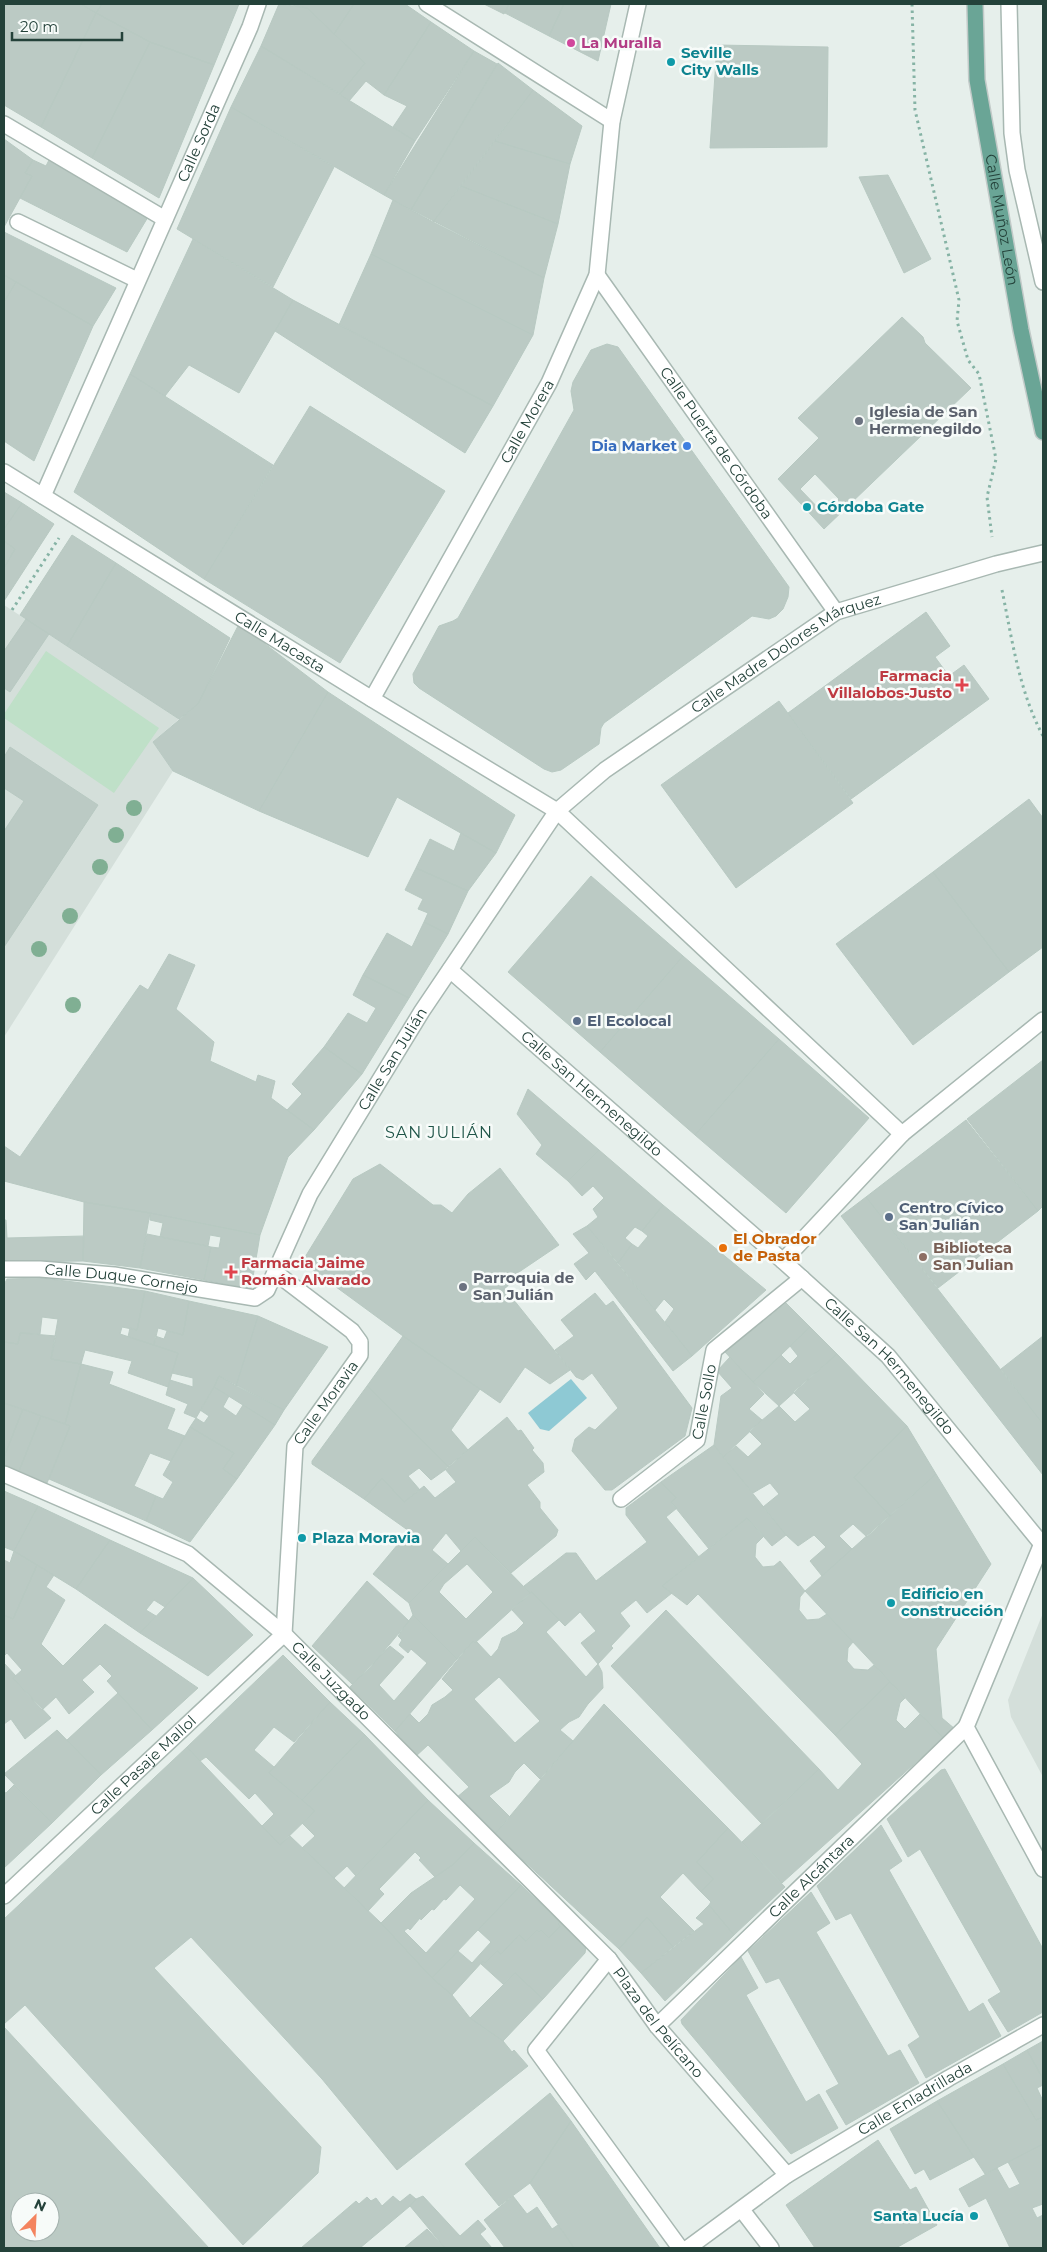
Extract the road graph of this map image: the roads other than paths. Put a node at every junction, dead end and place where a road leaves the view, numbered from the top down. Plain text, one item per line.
1 (258, 4) edge
2 (428, 4) edge
3 (638, 4) edge
4 (974, 4) edge
5 (1009, 4) edge
6 (612, 120) junction
7 (4, 124) edge
8 (165, 219) junction
9 (18, 222) dead end
10 (597, 275) junction
11 (137, 280) junction
12 (1043, 282) edge
13 (1043, 432) edge
14 (4, 472) edge
15 (44, 496) junction
16 (1043, 553) edge
17 (836, 612) junction
18 (372, 699) junction
19 (557, 811) junction
20 (450, 970) junction
21 (1043, 1020) edge
22 (902, 1134) junction
23 (783, 1261) junction
24 (4, 1269) edge
25 (276, 1273) junction
26 (802, 1278) junction
27 (236, 1297) joint
28 (4, 1474) edge
29 (621, 1499) dead end
30 (1042, 1542) edge
31 (284, 1634) junction
32 (966, 1727) junction
33 (1043, 1869) edge
34 (4, 1896) edge
35 (609, 1959) junction
36 (1043, 2025) edge
37 (657, 2026) junction
38 (787, 2175) junction
39 (742, 2210) junction
40 (680, 2248) edge
41 (688, 2248) edge
42 (771, 2248) edge

1 - 8 street, Calle Sorda
2 - 6 street
3 - 6 street, Calle Morera
4 - 13 main road, Calle Muñoz León
5 - 12 street, Calle Muñoz León
6 - 10 street, Calle Morera
7 - 8 street
8 - 11 street, Calle Sorda
9 - 11 street
10 - 17 street, Calle Puerta de Córdoba
10 - 18 street, Calle Morera
11 - 15 street, Calle Sorda
14 - 15 street, Calle Macasta
15 - 18 street, Calle Macasta
16 - 17 street, Calle Madre Dolores Márquez
17 - 19 street, Calle Madre Dolores Márquez
18 - 19 street, Calle Macasta
19 - 20 street, Calle San Julián
19 - 22 street, Calle Macasta
20 - 23 street, Calle San Hermenegildo
20 - 25 street, Calle San Julián
21 - 22 street
22 - 23 street
23 - 26 street, Calle San Hermenegildo
24 - 27 street, Calle Duque Cornejo
25 - 27 street, Calle San Julián
25 - 31 street, Calle Moravia
26 - 29 street, Calle Sollo
26 - 30 street, Calle San Hermenegildo
28 - 31 street, Calle Juzgado
30 - 32 street, Calle San Hermenegildo
31 - 34 street, Calle Pasaje Mallol
31 - 35 street, Calle Juzgado
32 - 33 street
32 - 37 street, Calle Alcántara
35 - 37 street, Plaza del Pelícano
35 - 40 street, Plaza del Pelícano
36 - 38 street, Calle Enladrillada
37 - 38 street, Plaza del Pelícano
38 - 39 street
39 - 41 street
39 - 42 street

